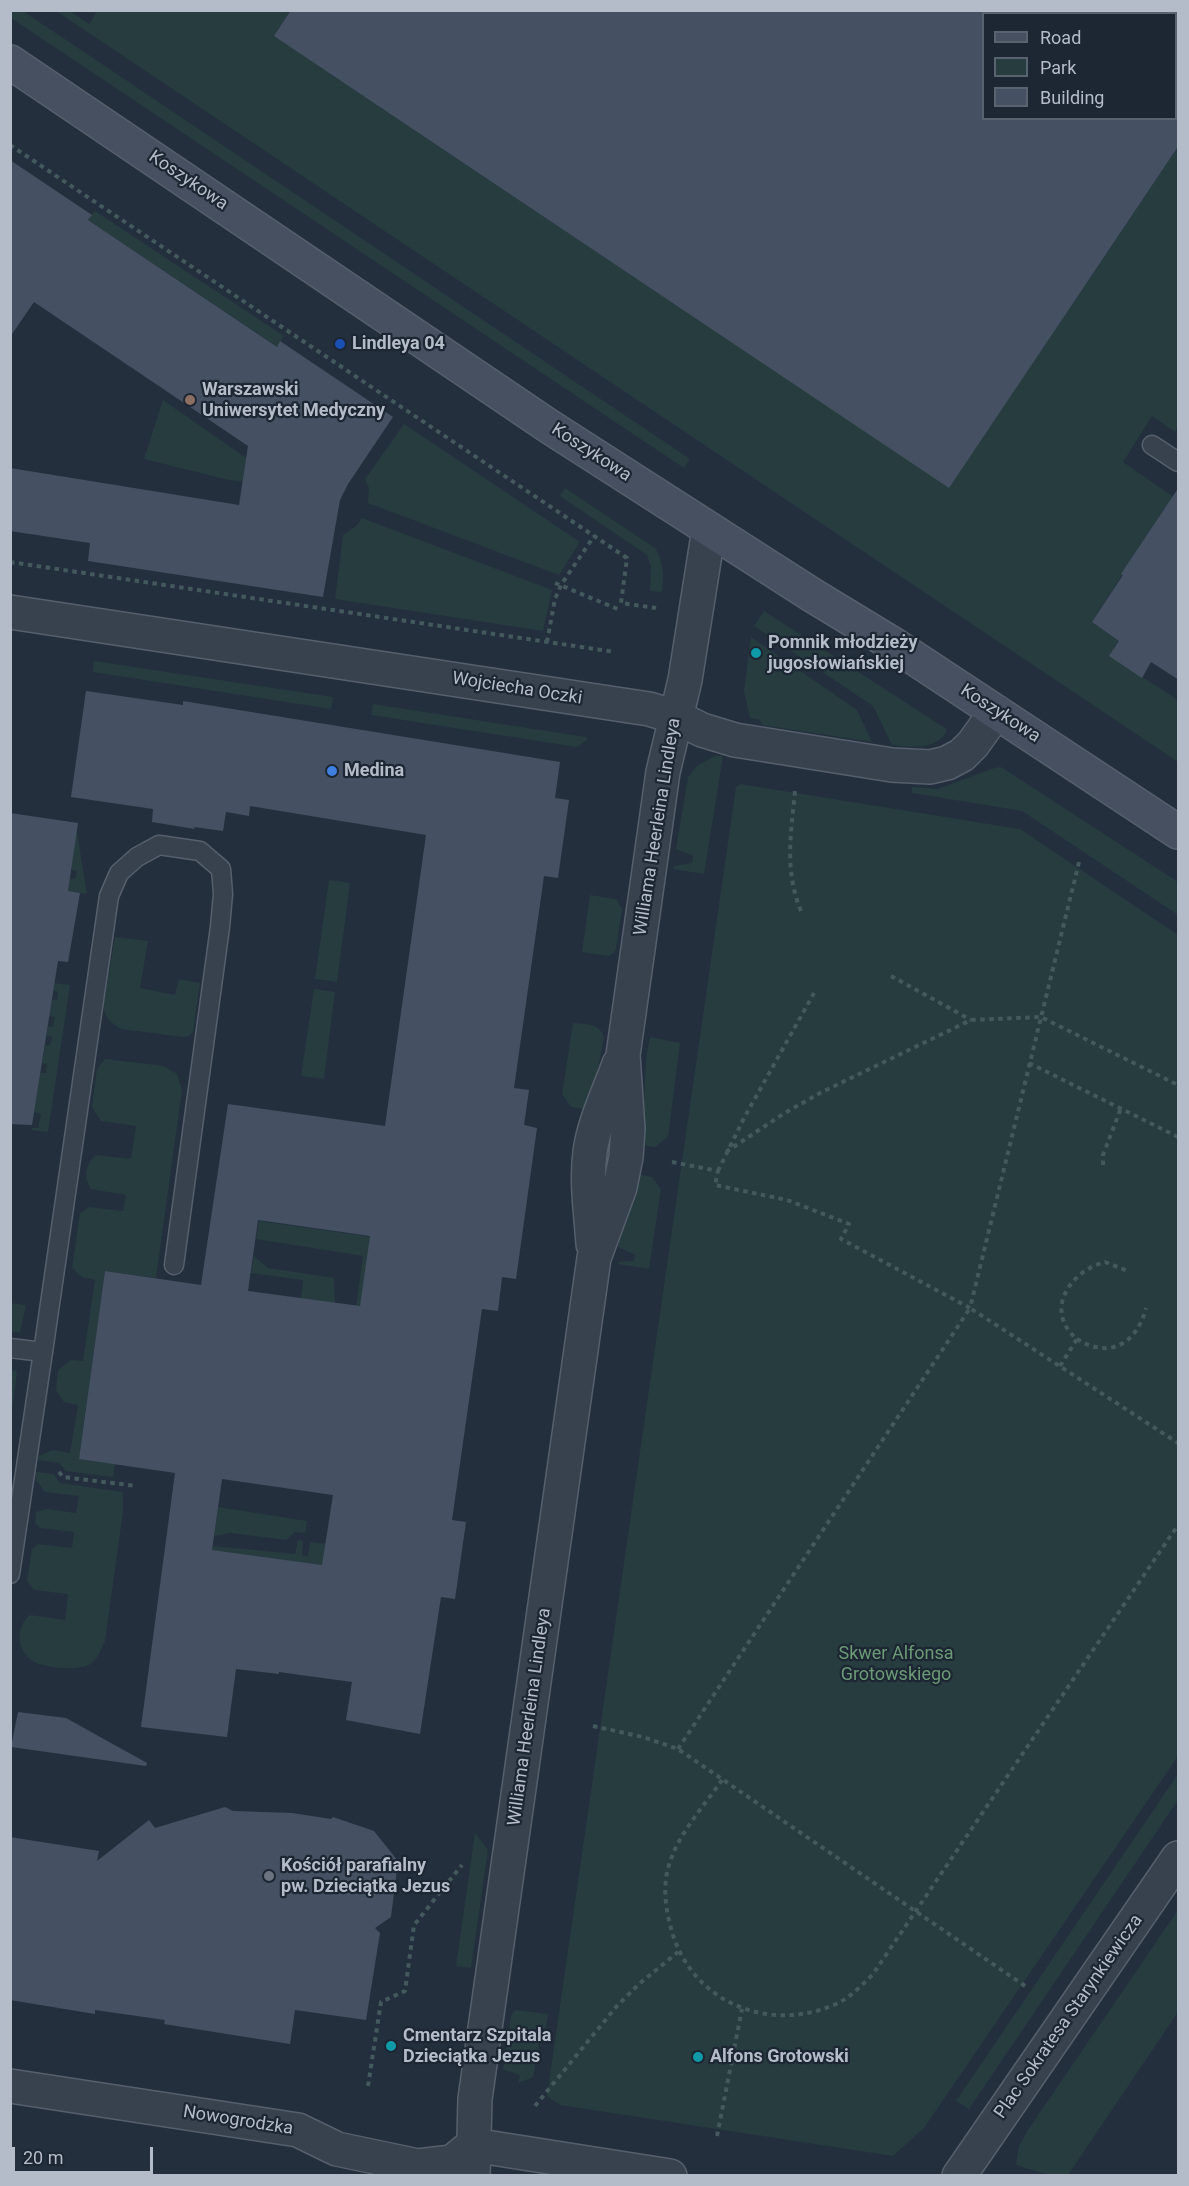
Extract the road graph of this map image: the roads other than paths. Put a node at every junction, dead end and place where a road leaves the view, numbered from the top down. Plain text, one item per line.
1 (10, 62) edge
2 (1152, 445) dead end
3 (1179, 462) edge
4 (709, 529) junction
5 (10, 612) edge
6 (996, 712) junction
7 (676, 717) junction
8 (1179, 832) edge
9 (174, 1265) dead end
10 (10, 1348) edge
11 (43, 1352) junction
12 (10, 1574) edge
13 (1179, 1858) edge
14 (10, 2086) edge
15 (473, 2160) edge
16 (670, 2175) edge
17 (959, 2175) edge

1 - 4 street, Koszykowa
2 - 3 lane
4 - 6 street, Koszykowa
4 - 7 street, Williama Heerleina Lindleya
5 - 7 street, Wojciecha Oczki
6 - 7 street, Wojciecha Oczki
6 - 8 street, Koszykowa
7 - 15 street, Williama Heerleina Lindleya
9 - 11 lane
10 - 11 lane
11 - 12 lane
13 - 17 street, Plac Sokratesa Starynkiewicza
14 - 15 street, Nowogrodzka
15 - 16 street

